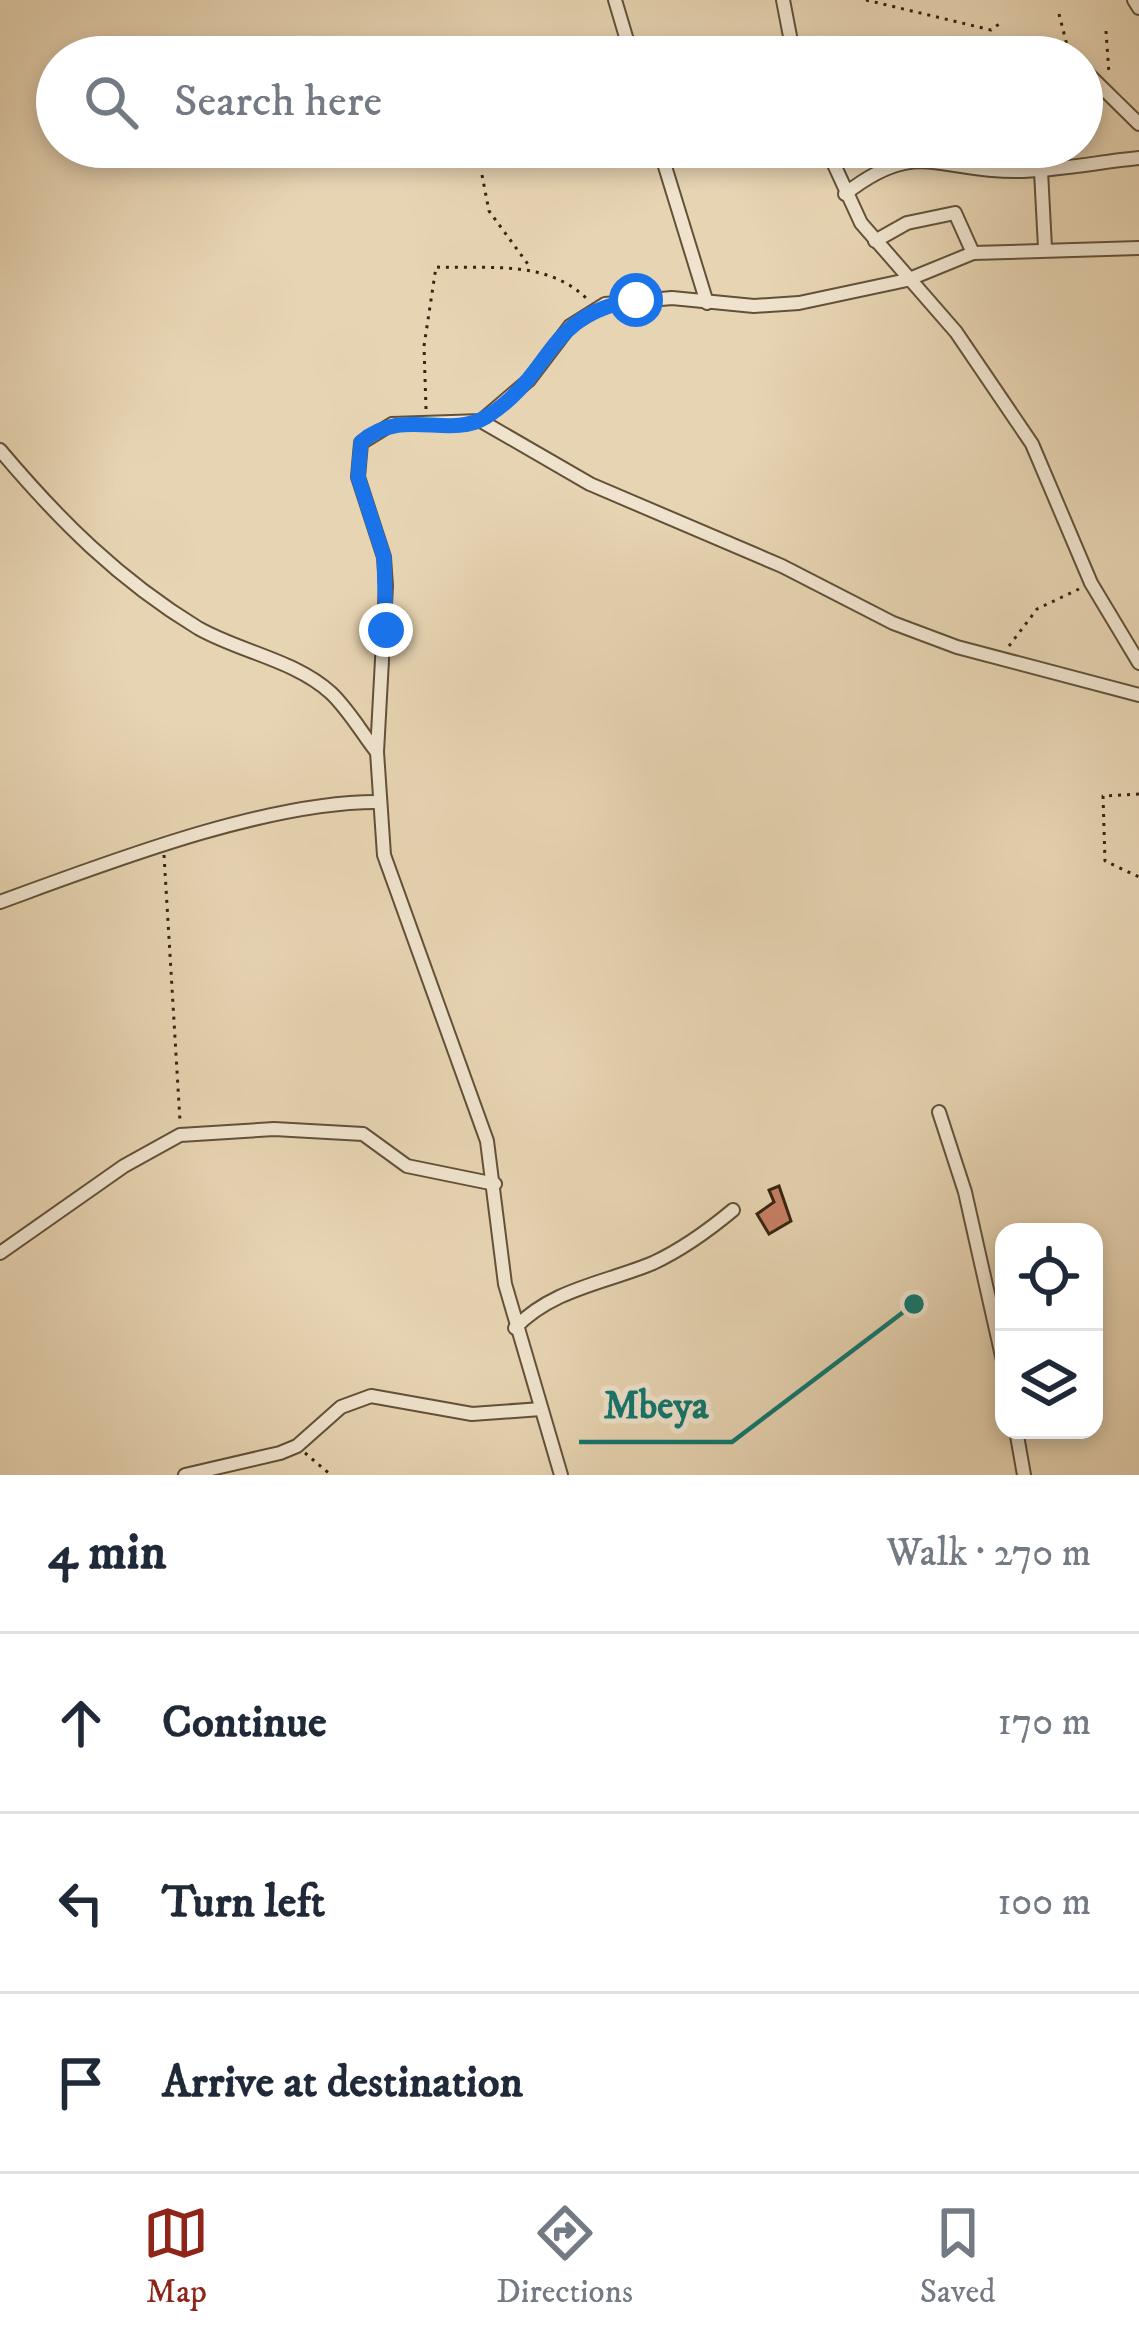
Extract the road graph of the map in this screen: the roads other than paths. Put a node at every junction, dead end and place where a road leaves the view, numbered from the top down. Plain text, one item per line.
1 (615, 0) edge
2 (783, 0) edge
3 (1134, 0) edge
4 (1139, 8) edge
5 (626, 36) edge
6 (790, 36) edge
7 (1103, 83) edge
8 (1139, 124) edge
9 (1139, 158) edge
10 (1103, 163) edge
11 (665, 168) edge
12 (834, 168) edge
13 (884, 168) edge
14 (1009, 168) edge
15 (1063, 168) edge
16 (1040, 171) junction
17 (845, 194) junction
18 (875, 241) junction
19 (1045, 248) junction
20 (1139, 248) edge
21 (973, 253) junction
22 (907, 280) junction
23 (707, 303) junction
24 (481, 421) junction
25 (0, 449) edge
26 (1139, 663) edge
27 (1139, 695) edge
28 (376, 752) junction
29 (379, 802) junction
30 (0, 902) edge
31 (939, 1112) dead end
32 (495, 1184) junction
33 (733, 1210) dead end
34 (0, 1252) edge
35 (515, 1328) junction
36 (996, 1331) edge
37 (541, 1409) junction
38 (1018, 1439) edge
39 (185, 1475) edge
40 (561, 1475) edge
41 (1024, 1475) edge

1 - 5 street
2 - 6 street
3 - 4 street
7 - 8 street
9 - 10 street
11 - 23 street
12 - 17 street
13 - 17 street
14 - 16 street
15 - 16 street
16 - 19 street
17 - 18 street
18 - 21 street
18 - 22 street
19 - 20 street
19 - 21 street
21 - 22 street
22 - 23 street
22 - 26 street
23 - 24 street
24 - 27 street
24 - 28 street
25 - 28 street
28 - 29 street
29 - 30 street
29 - 32 street
31 - 36 street
32 - 34 street
32 - 35 street
33 - 35 street
35 - 37 street
37 - 39 street
37 - 40 street
38 - 41 street

